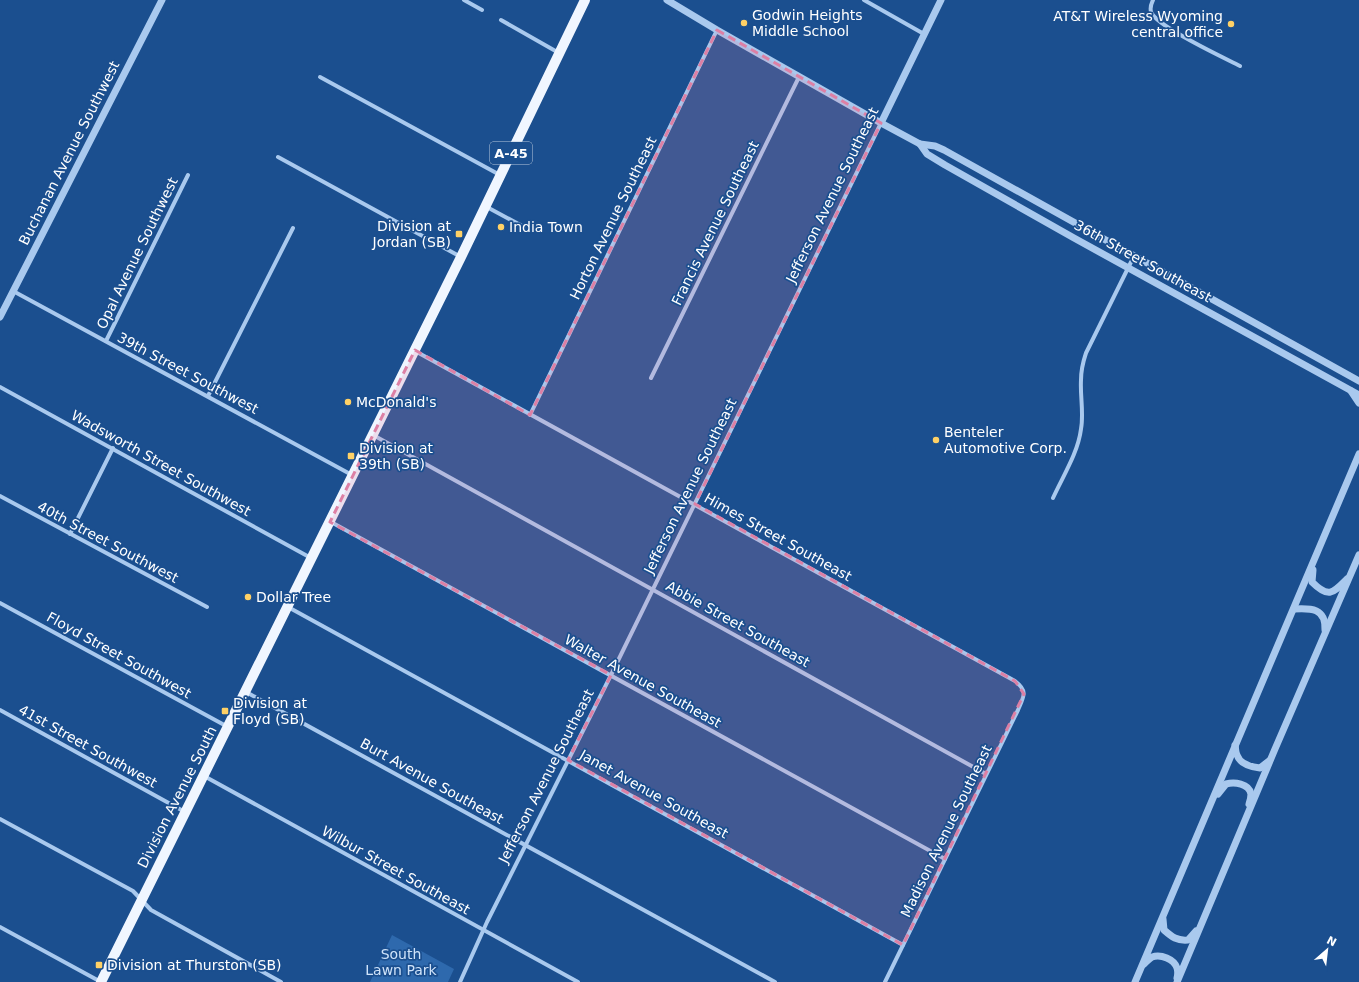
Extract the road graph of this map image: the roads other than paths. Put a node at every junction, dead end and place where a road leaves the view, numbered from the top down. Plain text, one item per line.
1 (162, 0) edge
2 (464, 0) edge
3 (585, 0) edge
4 (667, 0) edge
5 (864, 0) edge
6 (941, 0) edge
7 (1153, 0) edge
8 (482, 10) dead end
9 (500, 20) dead end
10 (717, 30) junction
11 (924, 34) junction
12 (559, 53) junction
13 (1240, 66) dead end
14 (320, 77) dead end
15 (799, 77) junction
16 (881, 123) junction
17 (920, 144) junction
18 (278, 157) dead end
19 (188, 175) dead end
20 (500, 175) junction
21 (485, 206) junction
22 (524, 227) dead end
23 (293, 228) dead end
24 (1134, 256) junction
25 (461, 257) junction
26 (1128, 268) junction
27 (13, 291) junction
28 (0, 317) edge
29 (106, 341) junction
30 (415, 350) junction
31 (651, 378) dead end
32 (1358, 380) edge
33 (0, 387) edge
34 (1351, 391) junction
35 (1359, 395) edge
36 (208, 396) junction
37 (1359, 403) edge
38 (530, 415) junction
39 (373, 435) junction
40 (113, 448) junction
41 (1359, 454) edge
42 (353, 475) junction
43 (0, 496) edge
44 (1054, 498) dead end
45 (695, 504) junction
46 (330, 522) junction
47 (70, 534) junction
48 (1359, 555) edge
49 (312, 558) junction
50 (1313, 563) junction
51 (1350, 576) junction
52 (653, 589) junction
53 (0, 603) edge
54 (207, 607) dead end
55 (288, 607) junction
56 (1294, 609) junction
57 (1325, 634) junction
58 (611, 675) junction
59 (1023, 689) joint
60 (246, 692) junction
61 (0, 710) edge
62 (228, 727) junction
63 (1235, 744) junction
64 (1271, 759) junction
65 (568, 760) junction
66 (986, 774) junction
67 (204, 776) junction
68 (1211, 803) junction
69 (186, 812) junction
70 (1247, 818) junction
71 (0, 819) edge
72 (526, 845) junction
73 (945, 859) junction
74 (142, 901) junction
75 (1163, 917) junction
76 (1201, 926) junction
77 (0, 927) edge
78 (483, 930) junction
79 (903, 945) junction
80 (1143, 965) junction
81 (101, 982) edge
82 (281, 982) edge
83 (460, 982) edge
84 (578, 982) edge
85 (774, 982) edge
86 (885, 982) edge
87 (1136, 982) edge
88 (1177, 982) edge

1 - 27 street, Buchanan Avenue Southwest
2 - 8 street
3 - 12 main road, Division Avenue South / A-45
4 - 10 street, 36th Street Southeast
5 - 11 street
6 - 11 street, Jefferson Avenue Southeast
7 - 13 street
9 - 12 street
10 - 15 street, 36th Street Southeast
10 - 38 street, Horton Avenue Southeast
11 - 16 street, Jefferson Avenue Southeast
12 - 20 main road, Division Avenue South / A-45
14 - 20 street
15 - 16 street, 36th Street Southeast
15 - 31 street, Francis Avenue Southeast
16 - 17 street, 36th Street Southeast
16 - 45 street, Jefferson Avenue Southeast
17 - 24 street, 36th Street Southeast
17 - 26 street, 36th Street Southeast
18 - 25 street
19 - 29 street, Opal Avenue Southwest
20 - 21 main road, Division Avenue South / A-45
21 - 22 street
21 - 25 main road, Division Avenue South / A-45
23 - 36 street
24 - 26 street
24 - 32 street, 36th Street Southeast
25 - 30 main road, Division Avenue South / A-45
26 - 34 street, 36th Street Southeast
26 - 44 street
27 - 28 street, Buchanan Avenue Southwest
27 - 29 street, 39th Street Southwest
29 - 36 street, 39th Street Southwest
30 - 38 street, Himes Street Southeast
30 - 39 main road, Division Avenue South / A-45
33 - 40 street, Wadsworth Street Southwest
34 - 35 street, 36th Street Southeast
34 - 37 street
36 - 42 street, 39th Street Southwest
38 - 45 street, Himes Street Southeast
39 - 42 main road, Division Avenue South / A-45
39 - 52 street, Abbie Street Southeast
40 - 47 street
40 - 49 street, Wadsworth Street Southwest
41 - 50 street
42 - 46 main road, Division Avenue South / A-45
43 - 47 street, 40th Street Southwest
45 - 52 street, Jefferson Avenue Southeast
45 - 59 street, Himes Street Southeast
46 - 49 main road, Division Avenue South / A-45
46 - 58 street, Walter Avenue Southeast
47 - 54 street, 40th Street Southwest
48 - 51 street
49 - 55 main road, Division Avenue South / A-45
50 - 51 street
50 - 56 street
51 - 57 street
52 - 58 street, Jefferson Avenue Southeast
52 - 66 street, Abbie Street Southeast
53 - 62 street, Floyd Street Southwest
55 - 60 main road, Division Avenue South / A-45
55 - 65 street, Janet Avenue Southeast
56 - 57 street
56 - 63 street
57 - 64 street
58 - 65 street, Jefferson Avenue Southeast
58 - 73 street, Walter Avenue Southeast
59 - 66 street, Madison Avenue Southeast
60 - 62 main road, Division Avenue South / A-45
60 - 72 street, Burt Avenue Southeast
61 - 69 street, 41st Street Southwest
62 - 67 main road, Division Avenue South / A-45
63 - 64 street
63 - 68 street
64 - 70 street
65 - 72 street, Jefferson Avenue Southeast
65 - 79 street, Janet Avenue Southeast
66 - 73 street, Madison Avenue Southeast
67 - 69 main road, Division Avenue South / A-45
67 - 78 street, Wilbur Street Southeast
68 - 70 street
68 - 75 street
69 - 74 main road, Division Avenue South / A-45
70 - 76 street
71 - 74 street
72 - 78 street, Jefferson Avenue Southeast
72 - 85 street, Burt Avenue Southeast
73 - 79 street, Madison Avenue Southeast
74 - 81 main road, Division Avenue South / A-45
74 - 82 street
75 - 76 street
75 - 80 street
76 - 88 street
77 - 81 street
78 - 83 street, Jefferson Avenue Southeast
78 - 84 street, Wilbur Street Southeast
79 - 86 street, Madison Avenue Southeast
80 - 87 street
80 - 88 street

